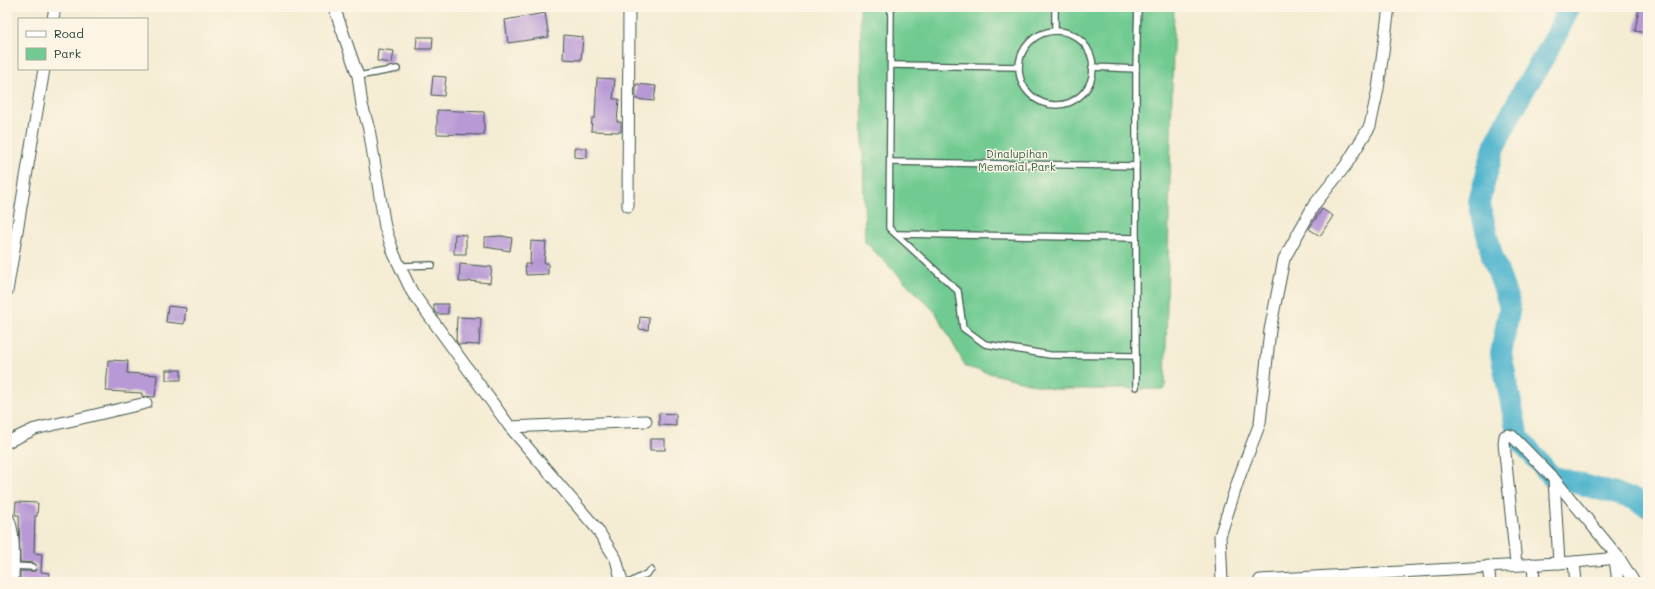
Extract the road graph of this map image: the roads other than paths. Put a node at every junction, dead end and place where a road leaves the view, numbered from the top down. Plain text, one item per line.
1 (55, 7) edge
2 (334, 7) edge
3 (629, 7) edge
4 (891, 7) edge
5 (1055, 7) edge
6 (1138, 7) edge
7 (1389, 7) edge
8 (52, 18) edge
9 (1055, 31) junction
10 (892, 65) junction
11 (1019, 67) junction
12 (1092, 67) junction
13 (1136, 69) junction
14 (44, 70) edge
15 (397, 70) dead end
16 (358, 76) junction
17 (890, 162) junction
18 (1136, 166) junction
19 (628, 206) dead end
20 (896, 234) junction
21 (1136, 238) junction
22 (432, 265) dead end
23 (399, 266) junction
24 (7, 292) edge
25 (1136, 356) junction
26 (1136, 386) dead end
27 (146, 403) dead end
28 (646, 422) dead end
29 (510, 427) junction
30 (7, 442) edge
31 (1554, 479) junction
32 (7, 516) edge
33 (1617, 558) junction
34 (1574, 562) junction
35 (1559, 563) junction
36 (1516, 564) junction
37 (1533, 564) junction
38 (13, 566) junction
39 (1488, 566) junction
40 (33, 567) dead end
41 (651, 570) dead end
42 (1395, 577) edge
43 (1344, 578) edge
44 (1305, 579) edge
45 (12, 582) edge
46 (622, 582) edge
47 (631, 582) edge
48 (1222, 582) edge
49 (1260, 582) edge
50 (1490, 582) edge
51 (1534, 582) edge
52 (1576, 582) edge
53 (1618, 582) edge
54 (1634, 582) edge

1 - 8 street
2 - 16 street
3 - 19 street
4 - 10 lane
5 - 9 lane
6 - 13 lane
7 - 48 street
9 - 11 lane
9 - 12 lane
10 - 11 lane
10 - 17 lane
11 - 12 lane
12 - 13 lane
13 - 18 lane
14 - 24 street
15 - 16 lane
16 - 23 street
17 - 18 lane
17 - 20 lane
18 - 21 lane
20 - 21 lane
20 - 25 lane
21 - 25 lane
22 - 23 lane
23 - 29 street
25 - 26 lane
27 - 30 street
28 - 29 street
29 - 46 street
31 - 33 street
31 - 35 street
31 - 36 street
32 - 38 street
33 - 34 street
33 - 53 street
33 - 54 street
34 - 35 street
34 - 52 street
35 - 37 street
36 - 37 street
36 - 39 street
37 - 51 street
38 - 40 lane
38 - 45 street
39 - 42 street
39 - 50 street
41 - 47 lane
42 - 43 street
43 - 44 street
44 - 49 street

